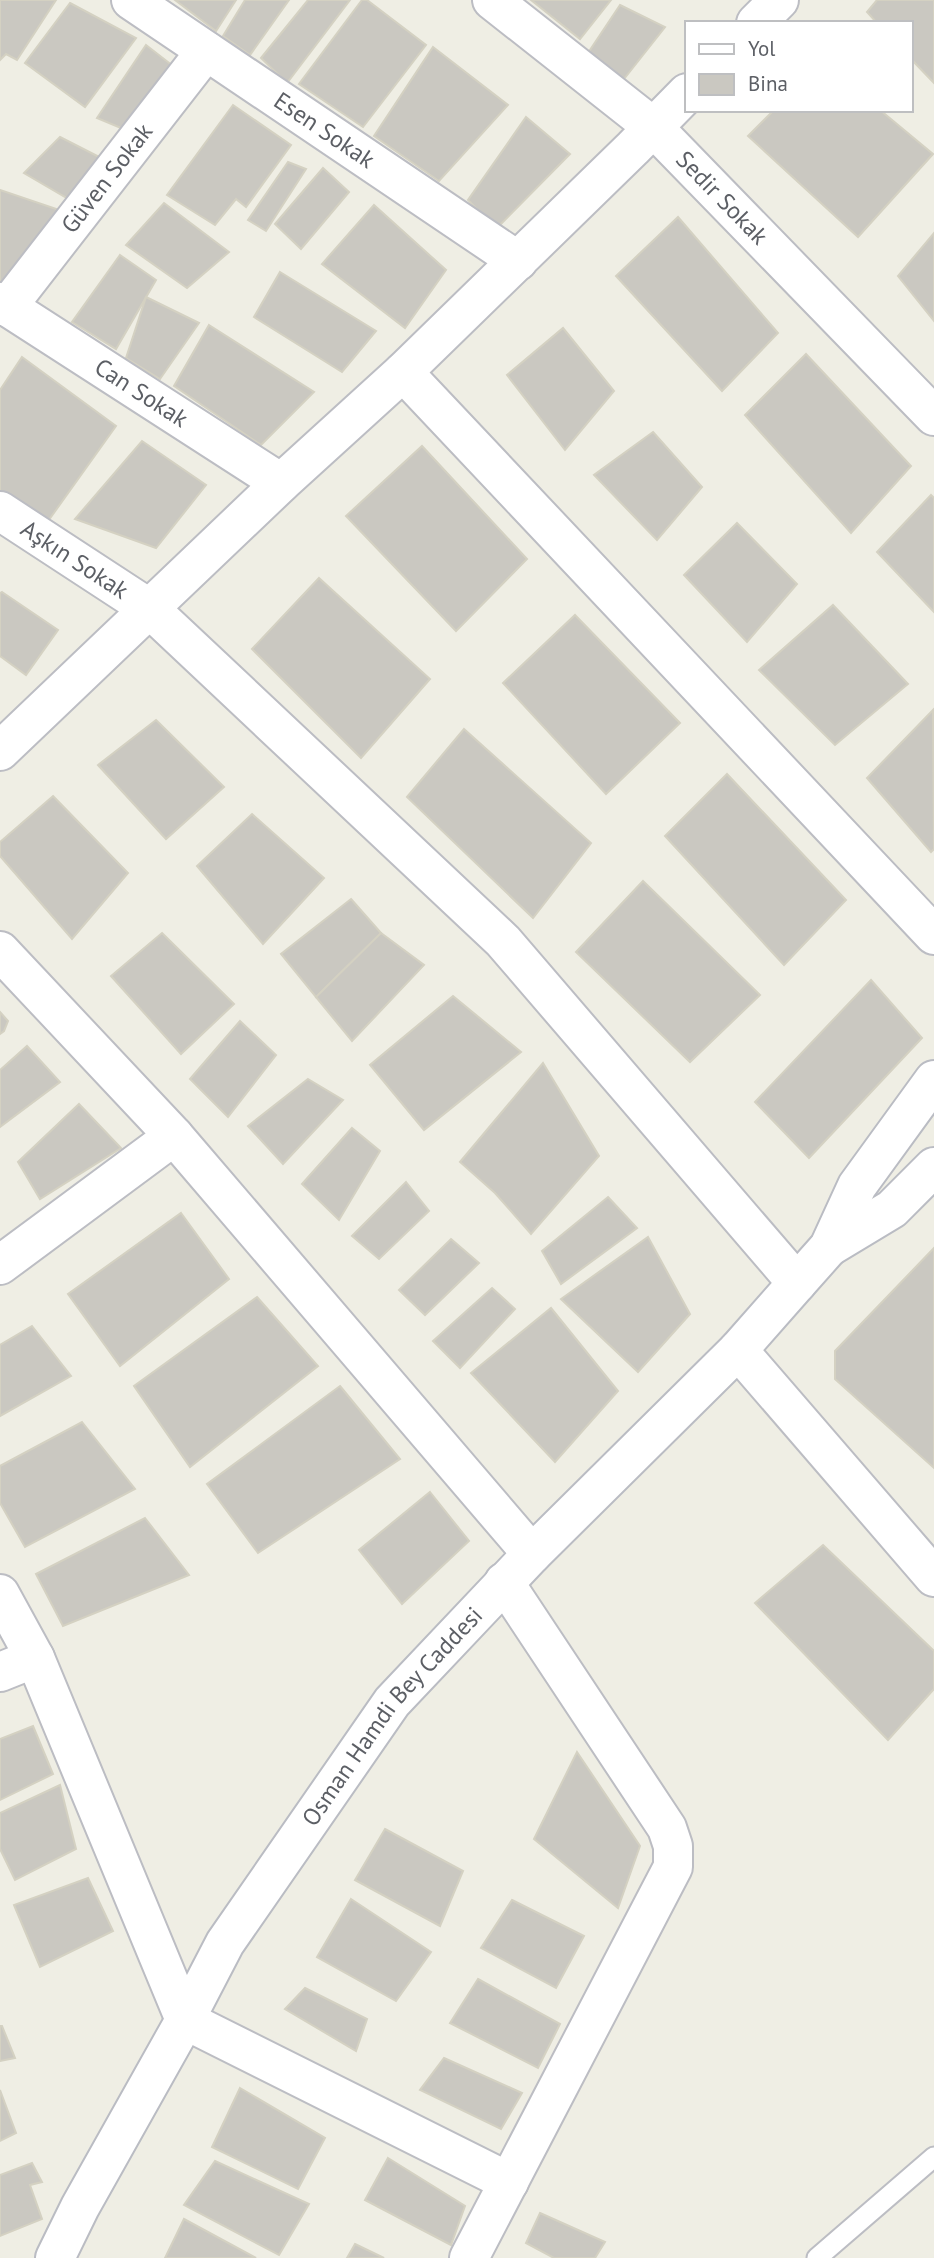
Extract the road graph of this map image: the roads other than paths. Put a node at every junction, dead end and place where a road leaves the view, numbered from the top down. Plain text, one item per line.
1 (131, 0) edge
2 (492, 0) edge
3 (779, 0) edge
4 (758, 21) edge
5 (206, 51) junction
6 (685, 95) edge
7 (653, 127) junction
8 (518, 261) junction
9 (4, 305) edge
10 (403, 372) junction
11 (934, 416) edge
12 (281, 483) junction
13 (0, 511) edge
14 (150, 609) junction
15 (0, 751) edge
16 (934, 935) edge
17 (0, 951) edge
18 (934, 1080) edge
19 (174, 1136) junction
20 (934, 1167) edge
21 (829, 1247) junction
22 (0, 1265) edge
23 (797, 1283) junction
24 (738, 1350) junction
25 (532, 1554) junction
26 (934, 1577) edge
27 (504, 1582) junction
28 (0, 1594) edge
29 (17, 1665) edge
30 (185, 2020) junction
31 (934, 2157) edge
32 (509, 2182) junction
33 (55, 2258) edge
34 (469, 2258) edge
35 (817, 2258) edge

1 - 5 street, Esen Sokak
2 - 7 street, Sedir Sokak
3 - 4 street
5 - 8 street, Esen Sokak
5 - 9 street, Güven Sokak
6 - 7 street
7 - 8 street
7 - 11 street, Sedir Sokak
8 - 10 street
9 - 12 street, Can Sokak
10 - 12 street
10 - 16 street
12 - 14 street
13 - 14 street, Aşkın Sokak
14 - 15 street
14 - 23 street, Aşkın Sokak
17 - 19 street
18 - 21 street, Osman Hamdi Bey Caddesi
19 - 22 street
19 - 25 street
20 - 21 street, Osman Hamdi Bey Caddesi
21 - 23 street, Osman Hamdi Bey Caddesi
23 - 24 street, Osman Hamdi Bey Caddesi
24 - 25 street, Osman Hamdi Bey Caddesi
24 - 26 street
25 - 27 street, Osman Hamdi Bey Caddesi
27 - 30 street, Osman Hamdi Bey Caddesi
27 - 32 street
28 - 29 street
29 - 30 street
30 - 32 street
30 - 33 street, Osman Hamdi Bey Caddesi
31 - 35 lane
32 - 34 street

